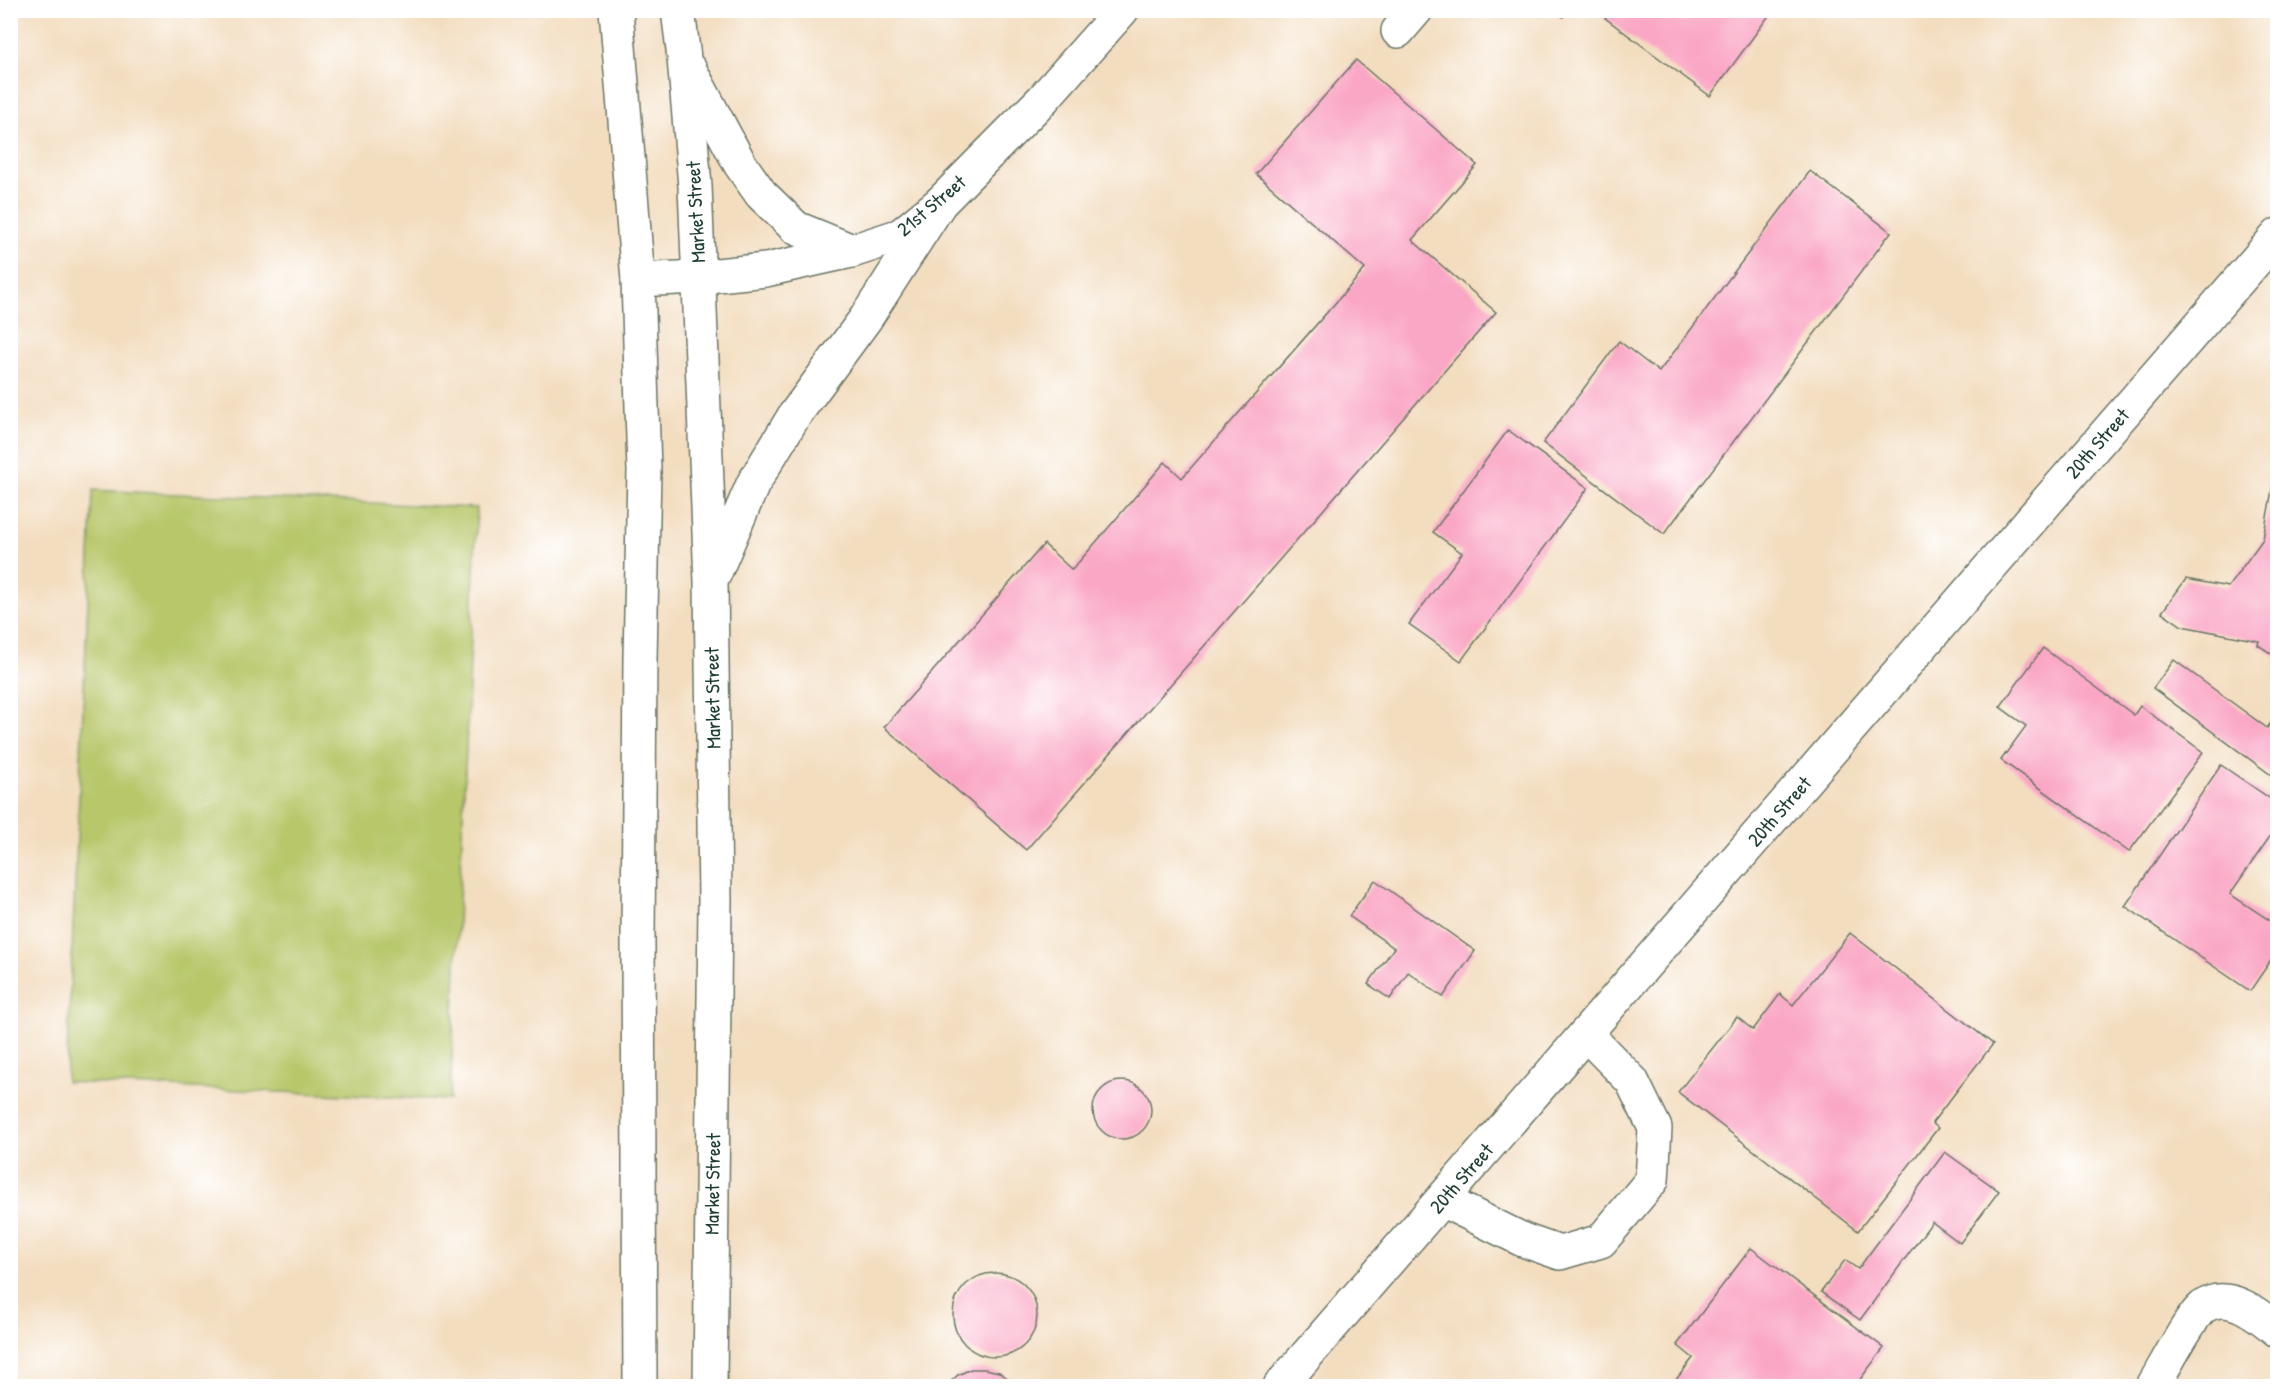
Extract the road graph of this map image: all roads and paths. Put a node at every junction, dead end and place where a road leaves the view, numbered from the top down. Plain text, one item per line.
1 (616, 10) edge
2 (678, 10) edge
3 (1122, 10) edge
4 (684, 58) junction
5 (940, 203) junction
6 (2277, 235) edge
7 (852, 251) junction
8 (698, 277) junction
9 (639, 280) junction
10 (711, 582) junction
11 (1586, 1034) junction
12 (1442, 1200) junction
13 (2277, 1331) edge
14 (640, 1386) edge
15 (710, 1386) edge
16 (1280, 1386) edge
17 (2153, 1386) edge

1 - 9 main road
2 - 4 main road, Market Street
3 - 5 main road, 21st Street
4 - 7 main road
4 - 8 main road, Market Street
5 - 7 main road, 21st Street
5 - 10 main road
6 - 11 main road, 20th Street
7 - 8 main road, 21st Street
8 - 9 main road, 21st Street
8 - 10 main road, Market Street
9 - 14 main road
10 - 15 main road, Market Street
11 - 12 main road, 20th Street
11 - 12 main road
12 - 16 main road, 20th Street
13 - 17 main road

